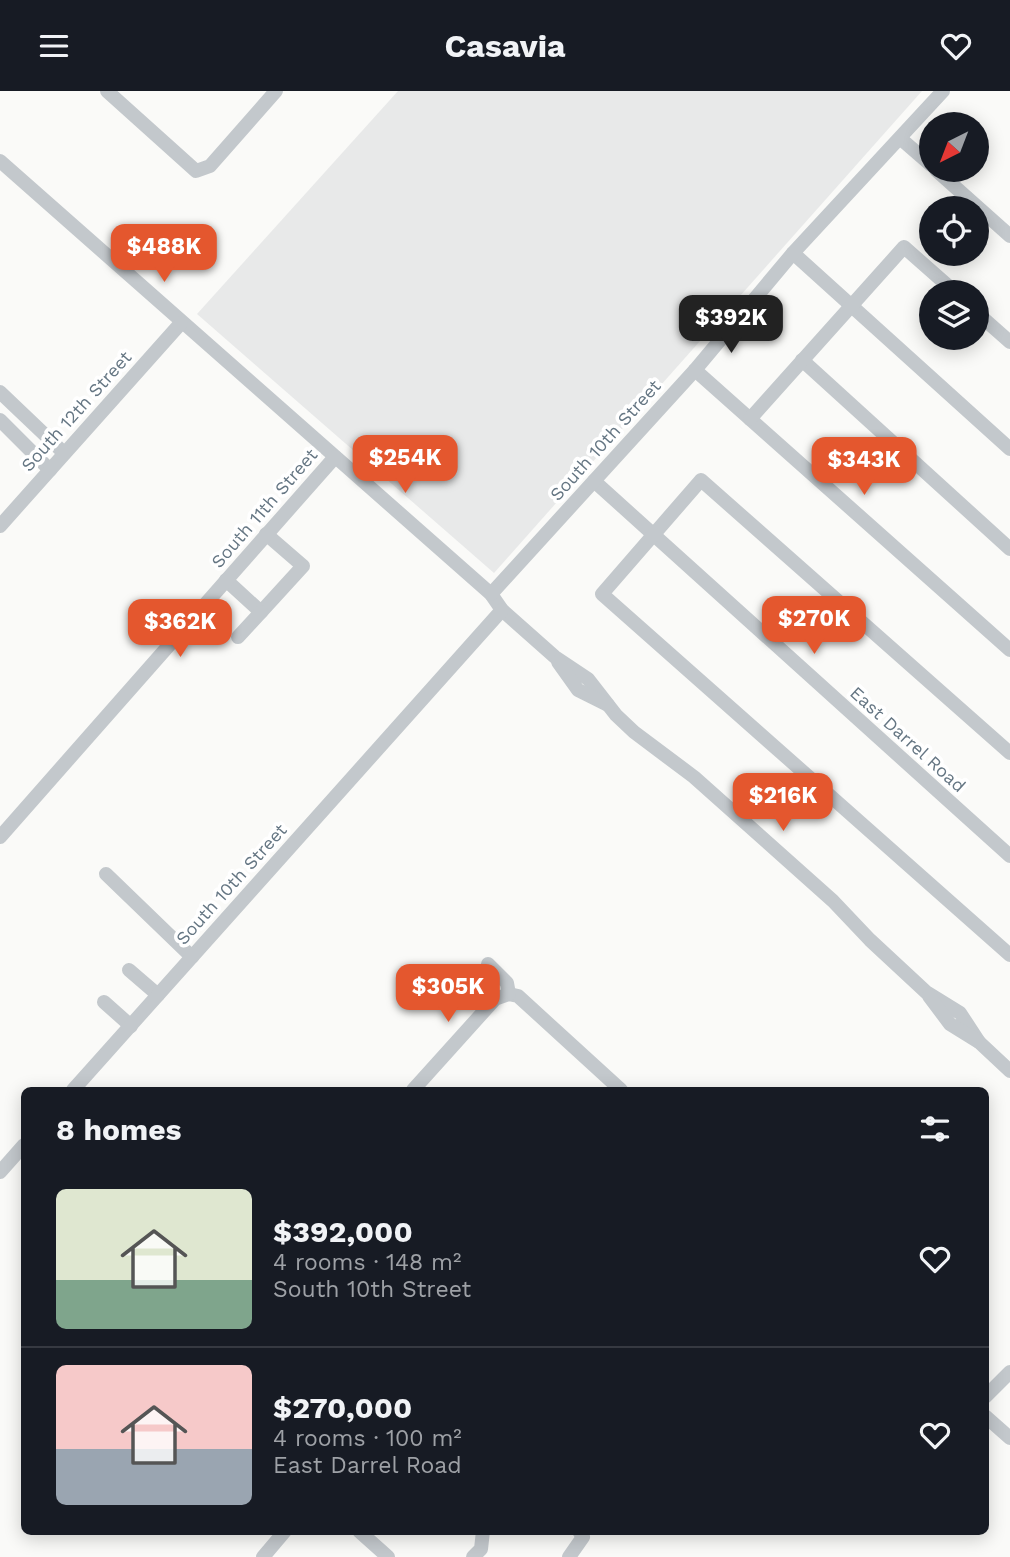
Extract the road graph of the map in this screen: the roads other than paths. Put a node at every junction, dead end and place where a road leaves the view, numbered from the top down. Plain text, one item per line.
1 (107, 91) edge
2 (276, 91) edge
3 (943, 91) edge
4 (901, 139) junction
5 (919, 155) edge
6 (0, 161) edge
7 (949, 182) edge
8 (1010, 236) edge
9 (793, 253) junction
10 (941, 280) edge
11 (851, 306) junction
12 (181, 323) junction
13 (989, 323) edge
14 (1010, 342) edge
15 (802, 360) junction
16 (695, 370) junction
17 (0, 392) edge
18 (750, 419) junction
19 (0, 420) edge
20 (1010, 449) edge
21 (64, 453) junction
22 (335, 457) junction
23 (50, 470) junction
24 (594, 481) junction
25 (0, 526) edge
26 (266, 534) junction
27 (652, 534) junction
28 (1010, 549) edge
29 (226, 580) junction
30 (491, 594) junction
31 (502, 610) junction
32 (261, 612) junction
33 (238, 637) dead end
34 (1010, 650) edge
35 (1010, 753) edge
36 (0, 837) edge
37 (1010, 856) edge
38 (106, 874) dead end
39 (1010, 955) edge
40 (192, 957) junction
41 (488, 964) dead end
42 (129, 970) dead end
43 (509, 993) junction
44 (158, 995) junction
45 (104, 1002) dead end
46 (131, 1026) junction
47 (1010, 1071) edge
48 (76, 1087) edge
49 (416, 1087) edge
50 (618, 1087) edge
51 (21, 1148) edge
52 (0, 1172) edge
53 (1010, 1372) edge
54 (989, 1393) edge
55 (989, 1420) edge
56 (1010, 1438) edge
57 (282, 1535) edge
58 (363, 1535) edge
59 (482, 1535) edge
60 (582, 1535) edge
61 (263, 1557) edge
62 (388, 1557) edge
63 (473, 1557) edge
64 (569, 1557) edge

1 - 2 street
3 - 4 street, South 10th Street
4 - 5 street
4 - 9 street, South 10th Street
6 - 12 street
7 - 8 street
9 - 11 street
9 - 16 street, South 10th Street
10 - 11 street
11 - 15 street
11 - 20 street
12 - 21 street, South 12th Street
12 - 22 street
13 - 14 street
15 - 18 street
15 - 28 street
16 - 18 street
16 - 24 street, South 10th Street
17 - 21 street
18 - 34 street
19 - 23 street
21 - 23 street, South 12th Street
22 - 26 street, South 11th Street
22 - 30 street
23 - 25 street, South 12th Street
24 - 27 street, East Darrel Road
24 - 30 street, South 10th Street
26 - 29 street, South 11th Street
26 - 32 street
27 - 35 street
27 - 37 street, East Darrel Road
27 - 39 street
29 - 32 street
29 - 36 street, South 11th Street
30 - 31 street
31 - 40 street, South 10th Street
31 - 47 street
32 - 33 street
38 - 40 street
40 - 44 street, South 10th Street
41 - 43 street
42 - 44 street
43 - 49 street
43 - 50 street
44 - 46 street, South 10th Street
45 - 46 street
46 - 48 street, South 10th Street
51 - 52 street
53 - 54 street
55 - 56 street
57 - 61 street
58 - 62 street
59 - 63 street
60 - 64 street

